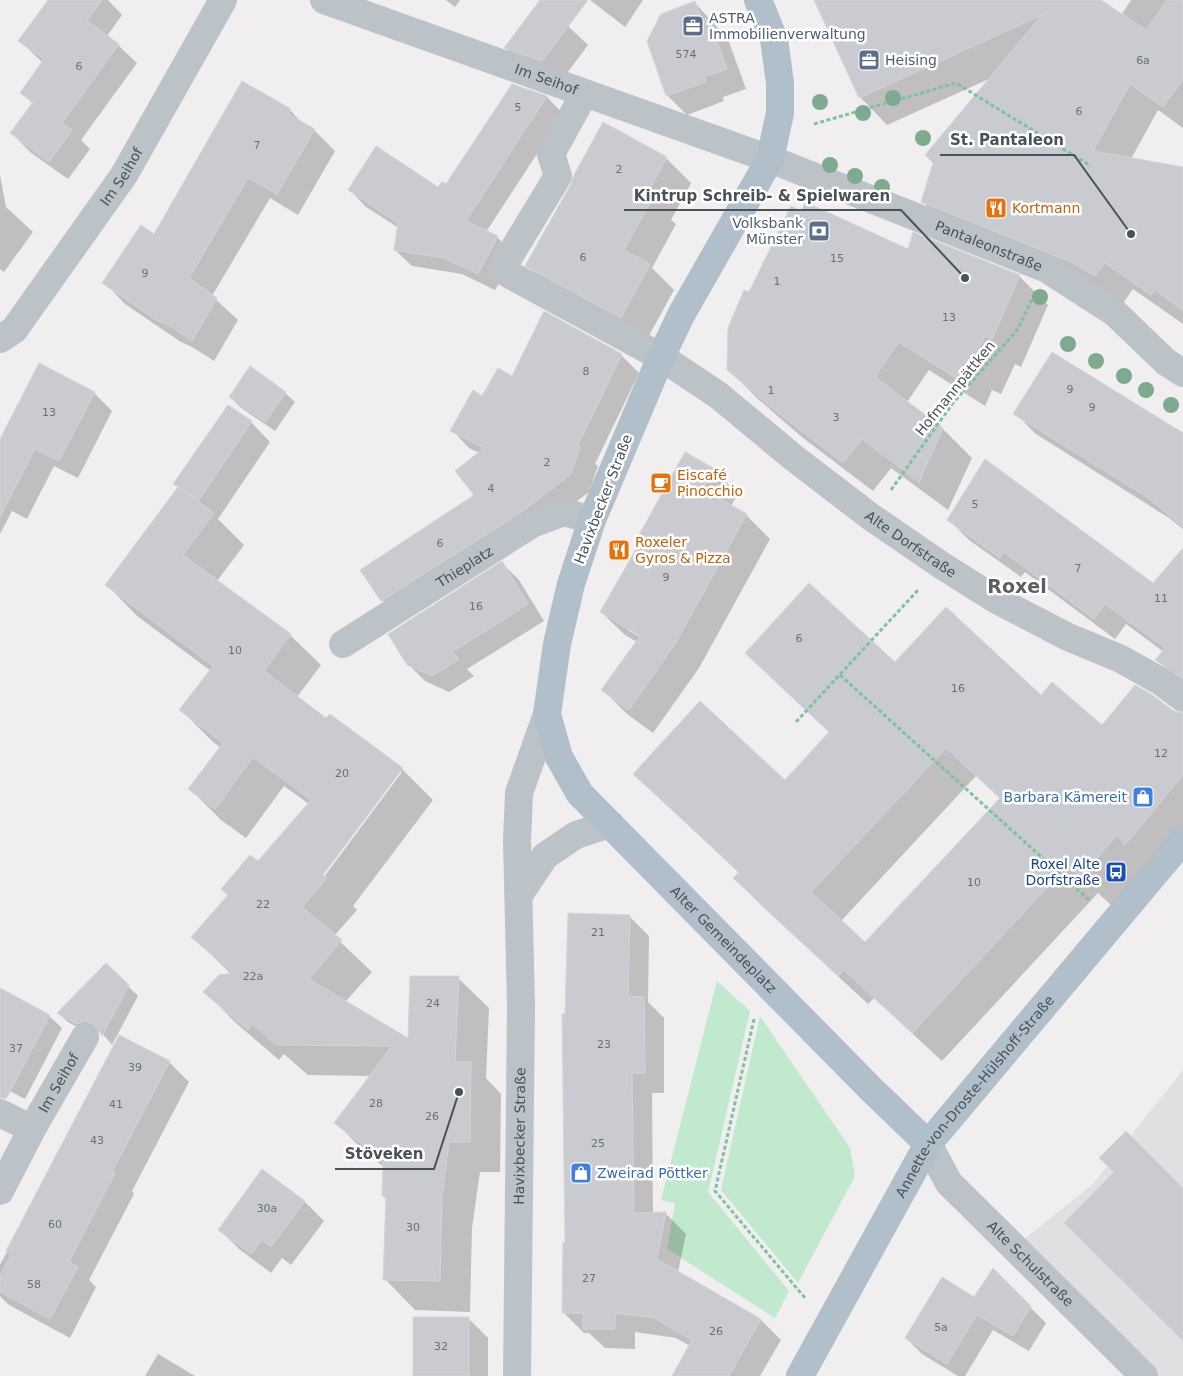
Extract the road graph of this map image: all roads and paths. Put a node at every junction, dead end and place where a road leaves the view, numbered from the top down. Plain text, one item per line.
1 (223, 0) edge
2 (324, 0) edge
3 (758, 0) edge
4 (584, 94) junction
5 (773, 147) junction
6 (1091, 166) dead end
7 (1047, 269) junction
8 (5, 330) edge
9 (661, 357) junction
10 (1183, 373) edge
11 (871, 517) junction
12 (592, 520) junction
13 (941, 565) junction
14 (343, 644) dead end
15 (840, 675) junction
16 (1183, 698) edge
17 (547, 714) junction
18 (796, 722) dead end
19 (610, 824) junction
20 (1183, 840) edge
21 (519, 895) junction
22 (1114, 922) junction
23 (763, 980) junction
24 (85, 1037) dead end
25 (0, 1113) edge
26 (32, 1129) junction
27 (928, 1144) junction
28 (0, 1191) edge
29 (828, 1326) junction
30 (517, 1376) edge
31 (800, 1376) edge
32 (1144, 1376) edge

1 - 8 street, Im Seihof
2 - 4 street, Im Seihof
3 - 5 main road
4 - 5 street, Im Seihof
4 - 9 street, Alte Dorfstraße
5 - 6 path
5 - 7 street, Pantaleonstraße
5 - 9 main road, Havixbecker Straße
7 - 10 street, Pantaleonstraße
7 - 11 path, Hofmannpättken
9 - 11 street, Alte Dorfstraße
9 - 12 main road, Havixbecker Straße
11 - 13 street, Alte Dorfstraße
12 - 14 street, Thieplatz
12 - 17 main road, Havixbecker Straße
13 - 15 path
13 - 16 street, Alte Dorfstraße
15 - 18 path
15 - 22 path
17 - 19 main road, Alter Gemeindeplatz
17 - 21 street, Havixbecker Straße
19 - 21 street
19 - 23 main road, Alter Gemeindeplatz
20 - 22 main road, Annette-von-Droste-Hülshoff-Straße
21 - 30 street, Havixbecker Straße
22 - 27 main road, Annette-von-Droste-Hülshoff-Straße
23 - 27 main road, Alter Gemeindeplatz
23 - 29 path
24 - 26 street, Im Seihof
25 - 26 street
26 - 28 street, Im Seihof
27 - 29 main road, Annette-von-Droste-Hülshoff-Straße
27 - 32 street, Alte Schulstraße
29 - 31 main road, Annette-von-Droste-Hülshoff-Straße

